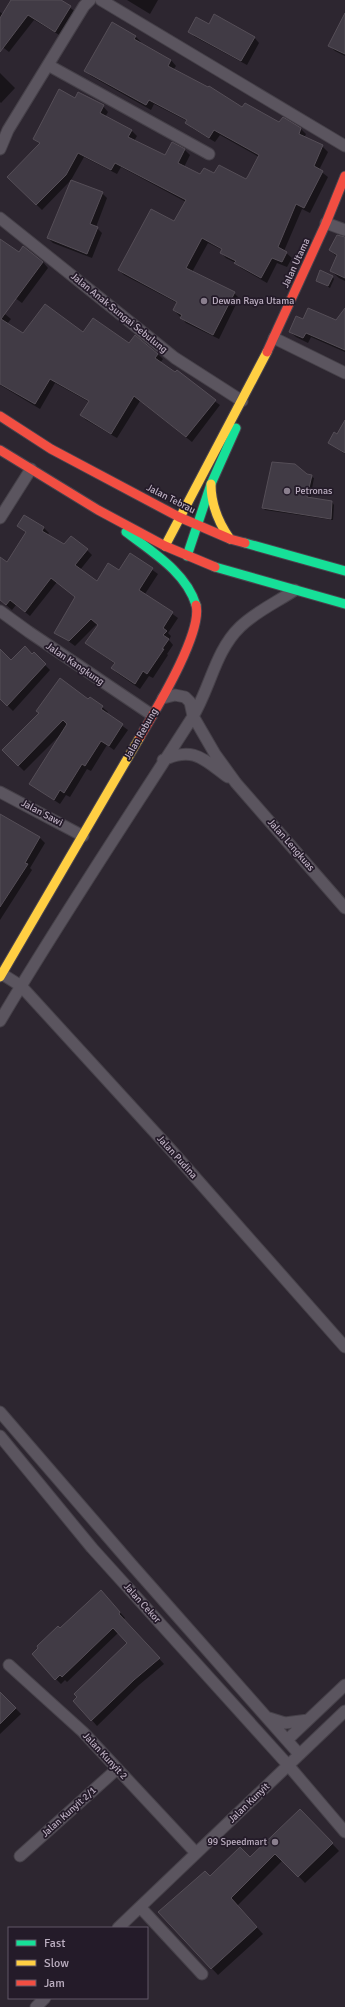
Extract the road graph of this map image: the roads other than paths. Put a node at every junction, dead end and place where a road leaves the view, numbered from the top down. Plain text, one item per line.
1 (90, 0) edge
2 (102, 0) edge
3 (48, 65) junction
4 (345, 146) edge
5 (0, 149) edge
6 (209, 154) dead end
7 (345, 176) edge
8 (0, 218) edge
9 (326, 223) junction
10 (345, 230) edge
11 (274, 338) junction
12 (345, 373) edge
13 (242, 401) junction
14 (0, 416) edge
15 (0, 450) edge
16 (31, 469) junction
17 (211, 484) junction
18 (98, 510) junction
19 (179, 517) junction
20 (0, 518) edge
21 (197, 525) junction
22 (230, 539) junction
23 (165, 546) junction
24 (187, 556) junction
25 (345, 571) edge
26 (295, 590) junction
27 (345, 604) edge
28 (0, 611) edge
29 (163, 698) junction
30 (152, 715) junction
31 (193, 716) junction
32 (162, 761) junction
33 (236, 783) junction
34 (0, 792) edge
35 (83, 836) junction
36 (345, 908) edge
37 (1, 975) edge
38 (21, 986) junction
39 (0, 1021) edge
40 (345, 1347) edge
41 (0, 1412) edge
42 (0, 1436) edge
43 (9, 1665) dead end
44 (345, 1685) edge
45 (345, 1711) edge
46 (266, 1717) junction
47 (308, 1720) junction
48 (287, 1740) junction
49 (299, 1754) junction
50 (288, 1765) junction
51 (117, 1769) junction
52 (345, 1832) edge
53 (196, 1853) junction
54 (20, 1856) dead end
55 (140, 1907) junction
56 (119, 1927) edge
57 (202, 1974) dead end
58 (44, 1999) edge
59 (36, 2007) edge

1 - 3 street
2 - 4 street
3 - 5 street
3 - 6 street
7 - 9 main road, Jalan Utama
8 - 13 street, Jalan Anak Sungai Sebulung
9 - 10 street
9 - 11 main road, Jalan Utama
11 - 12 street
11 - 13 main road, Jalan Utama
13 - 17 main road, Jalan Utama
13 - 19 main road, Jalan Utama
14 - 19 main road, Jalan Tebrau
15 - 16 main road
16 - 18 main road
16 - 20 street
17 - 21 main road, Jalan Utama
17 - 22 main road
18 - 23 main road
18 - 29 main road, Jalan Rebung
19 - 21 main road, Jalan Tebrau
19 - 23 main road, Jalan Utama
21 - 22 main road, Jalan Tebrau
21 - 24 main road, Jalan Utama
22 - 25 main road, Jalan Tebrau
23 - 24 main road
24 - 26 main road
26 - 27 main road
26 - 31 street
28 - 30 street, Jalan Kangkung
29 - 30 main road, Jalan Rebung
29 - 31 street, Jalan Lengkuas
30 - 35 main road, Jalan Rebung
31 - 32 street
31 - 33 street, Jalan Lengkuas
32 - 33 street, Jalan Lengkuas
32 - 38 street
33 - 36 street, Jalan Lengkuas
34 - 35 street, Jalan Sawi
35 - 37 main road, Jalan Rebung
37 - 38 street, Jalan Pudina
38 - 39 street
38 - 40 street, Jalan Pudina
41 - 46 street, Jalan Cekor
42 - 50 street, Jalan Cekor
43 - 51 street, Jalan Kunyit 2
44 - 47 street
45 - 49 street, Jalan Kunyit
46 - 47 street
46 - 48 street, Jalan Cekor
47 - 48 street
48 - 49 street, Jalan Cekor
48 - 50 street
49 - 50 street, Jalan Kunyit
50 - 52 street, Jalan Cekor
50 - 53 street, Jalan Kunyit
51 - 53 street, Jalan Kunyit 2
51 - 54 street, Jalan Kunyit 2/1
53 - 55 street, Jalan Kunyit
55 - 56 street, Jalan Kunyit
55 - 57 street
58 - 59 street

